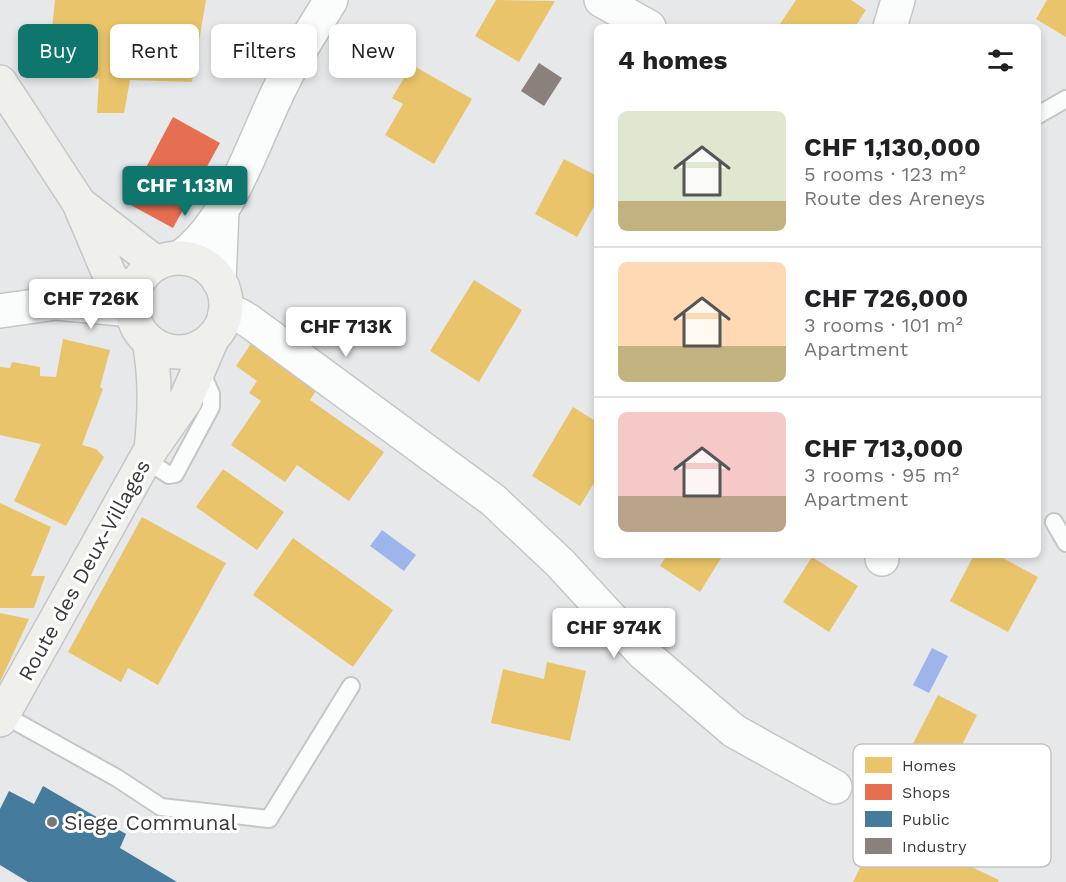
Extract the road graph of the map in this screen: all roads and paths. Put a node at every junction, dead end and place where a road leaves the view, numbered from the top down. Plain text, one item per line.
1 (331, 0) edge
2 (601, 0) edge
3 (898, 0) edge
4 (644, 24) edge
5 (891, 24) edge
6 (0, 82) edge
7 (1066, 99) edge
8 (1041, 113) edge
9 (79, 203) junction
10 (222, 211) junction
11 (168, 260) junction
12 (219, 280) junction
13 (126, 294) junction
14 (0, 311) edge
15 (219, 325) junction
16 (148, 341) junction
17 (148, 456) junction
18 (1054, 522) dead end
19 (1066, 543) edge
20 (351, 686) dead end
21 (2, 718) edge
22 (835, 787) dead end

1 - 10 street
2 - 4 street
3 - 5 street
6 - 9 main road
7 - 8 lane
9 - 11 main road
9 - 13 main road
10 - 11 street
10 - 12 street
11 - 12 main road
11 - 13 main road
12 - 15 main road
13 - 14 street
13 - 16 main road
15 - 16 main road
15 - 17 main road, Route des Deux-Villages
15 - 22 street
16 - 17 main road, Route des Deux-Villages
17 - 21 main road, Route des Deux-Villages
18 - 19 lane
20 - 21 lane

